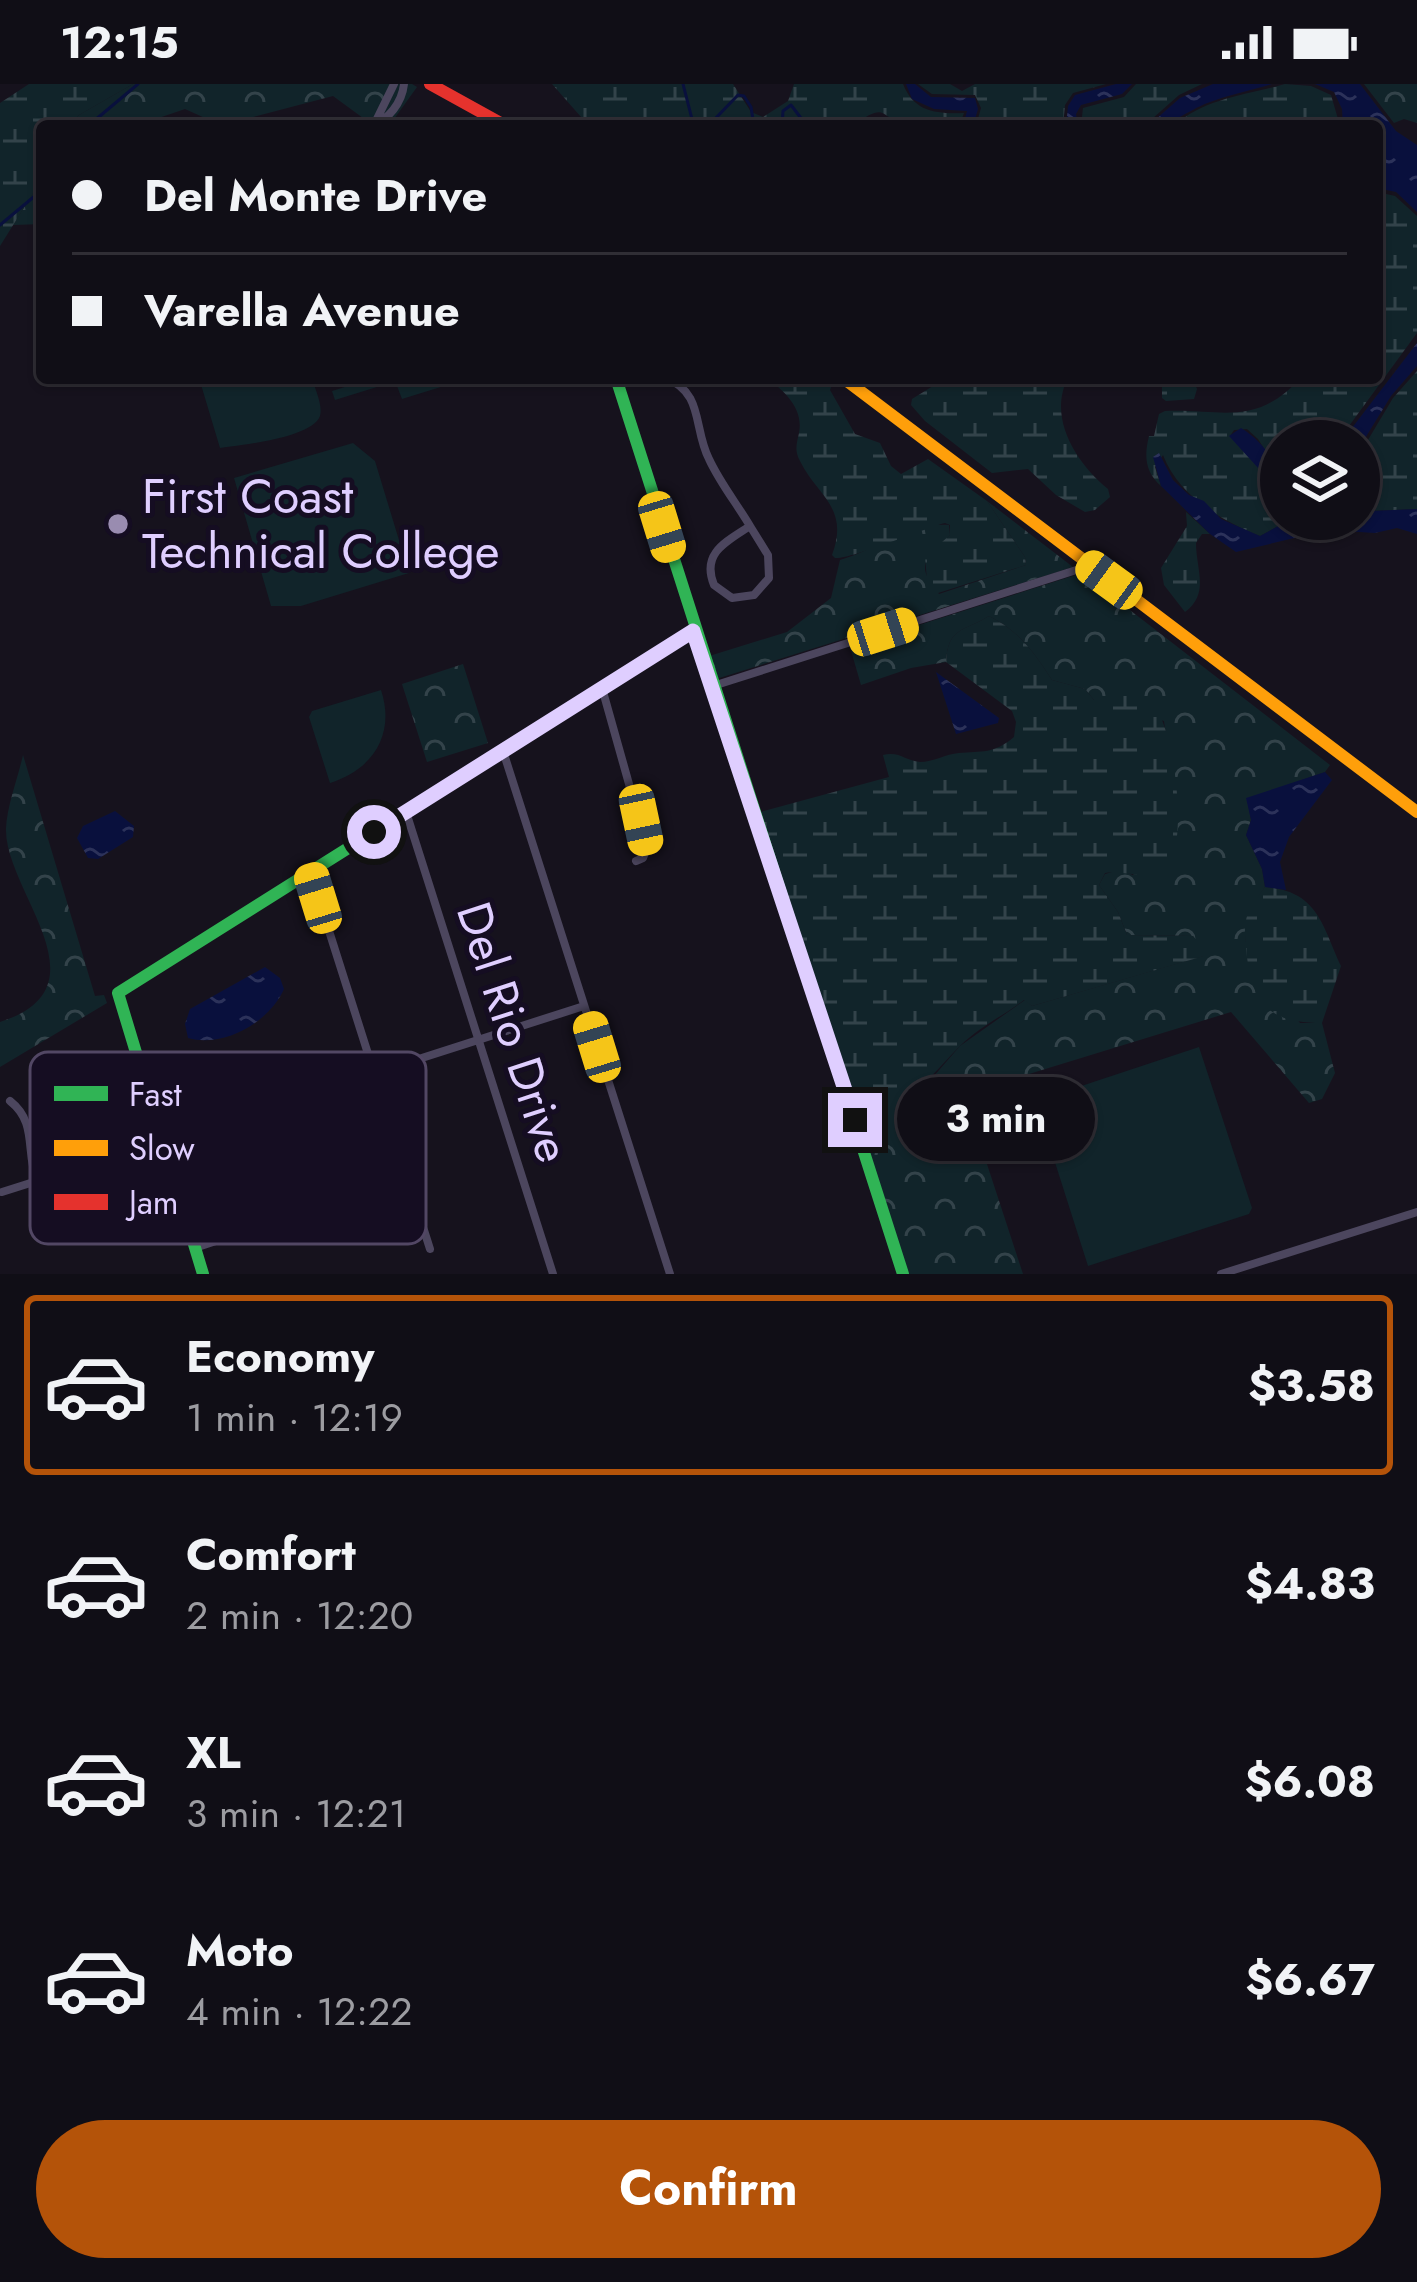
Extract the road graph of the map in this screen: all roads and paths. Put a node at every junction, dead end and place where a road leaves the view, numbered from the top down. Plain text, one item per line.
1 (394, 84) edge
2 (404, 84) edge
3 (430, 84) edge
4 (376, 120) edge
5 (383, 120) edge
6 (495, 120) edge
7 (618, 384) edge
8 (678, 384) edge
9 (851, 384) edge
10 (750, 526) junction
11 (1089, 566) junction
12 (693, 631) junction
13 (711, 687) junction
14 (602, 688) junction
15 (503, 751) junction
16 (406, 812) junction
17 (1417, 812) edge
18 (636, 862) dead end
19 (310, 872) junction
20 (584, 1006) junction
21 (479, 1040) junction
22 (137, 1052) edge
23 (368, 1052) edge
24 (426, 1057) edge
25 (10, 1101) dead end
26 (30, 1149) edge
27 (1417, 1212) edge
28 (426, 1237) edge
29 (194, 1244) edge
30 (207, 1244) edge
31 (195, 1248) junction
32 (430, 1249) dead end
33 (203, 1274) edge
34 (553, 1274) edge
35 (670, 1274) edge
36 (903, 1274) edge
37 (1221, 1274) edge

1 - 4 street
2 - 5 street
3 - 6 street
7 - 12 street
8 - 10 street
9 - 11 street
10 - 10 street
11 - 13 street
11 - 17 street
12 - 13 street
12 - 14 street
13 - 36 street
14 - 15 street
14 - 18 street
15 - 16 street
15 - 20 street
16 - 19 street
16 - 21 street, Del Rio Drive
19 - 22 street
19 - 23 street
20 - 21 street
20 - 35 street
21 - 24 street
21 - 34 street, Del Rio Drive
25 - 26 street
27 - 37 street
28 - 32 street
29 - 31 street
30 - 31 street
31 - 33 street

